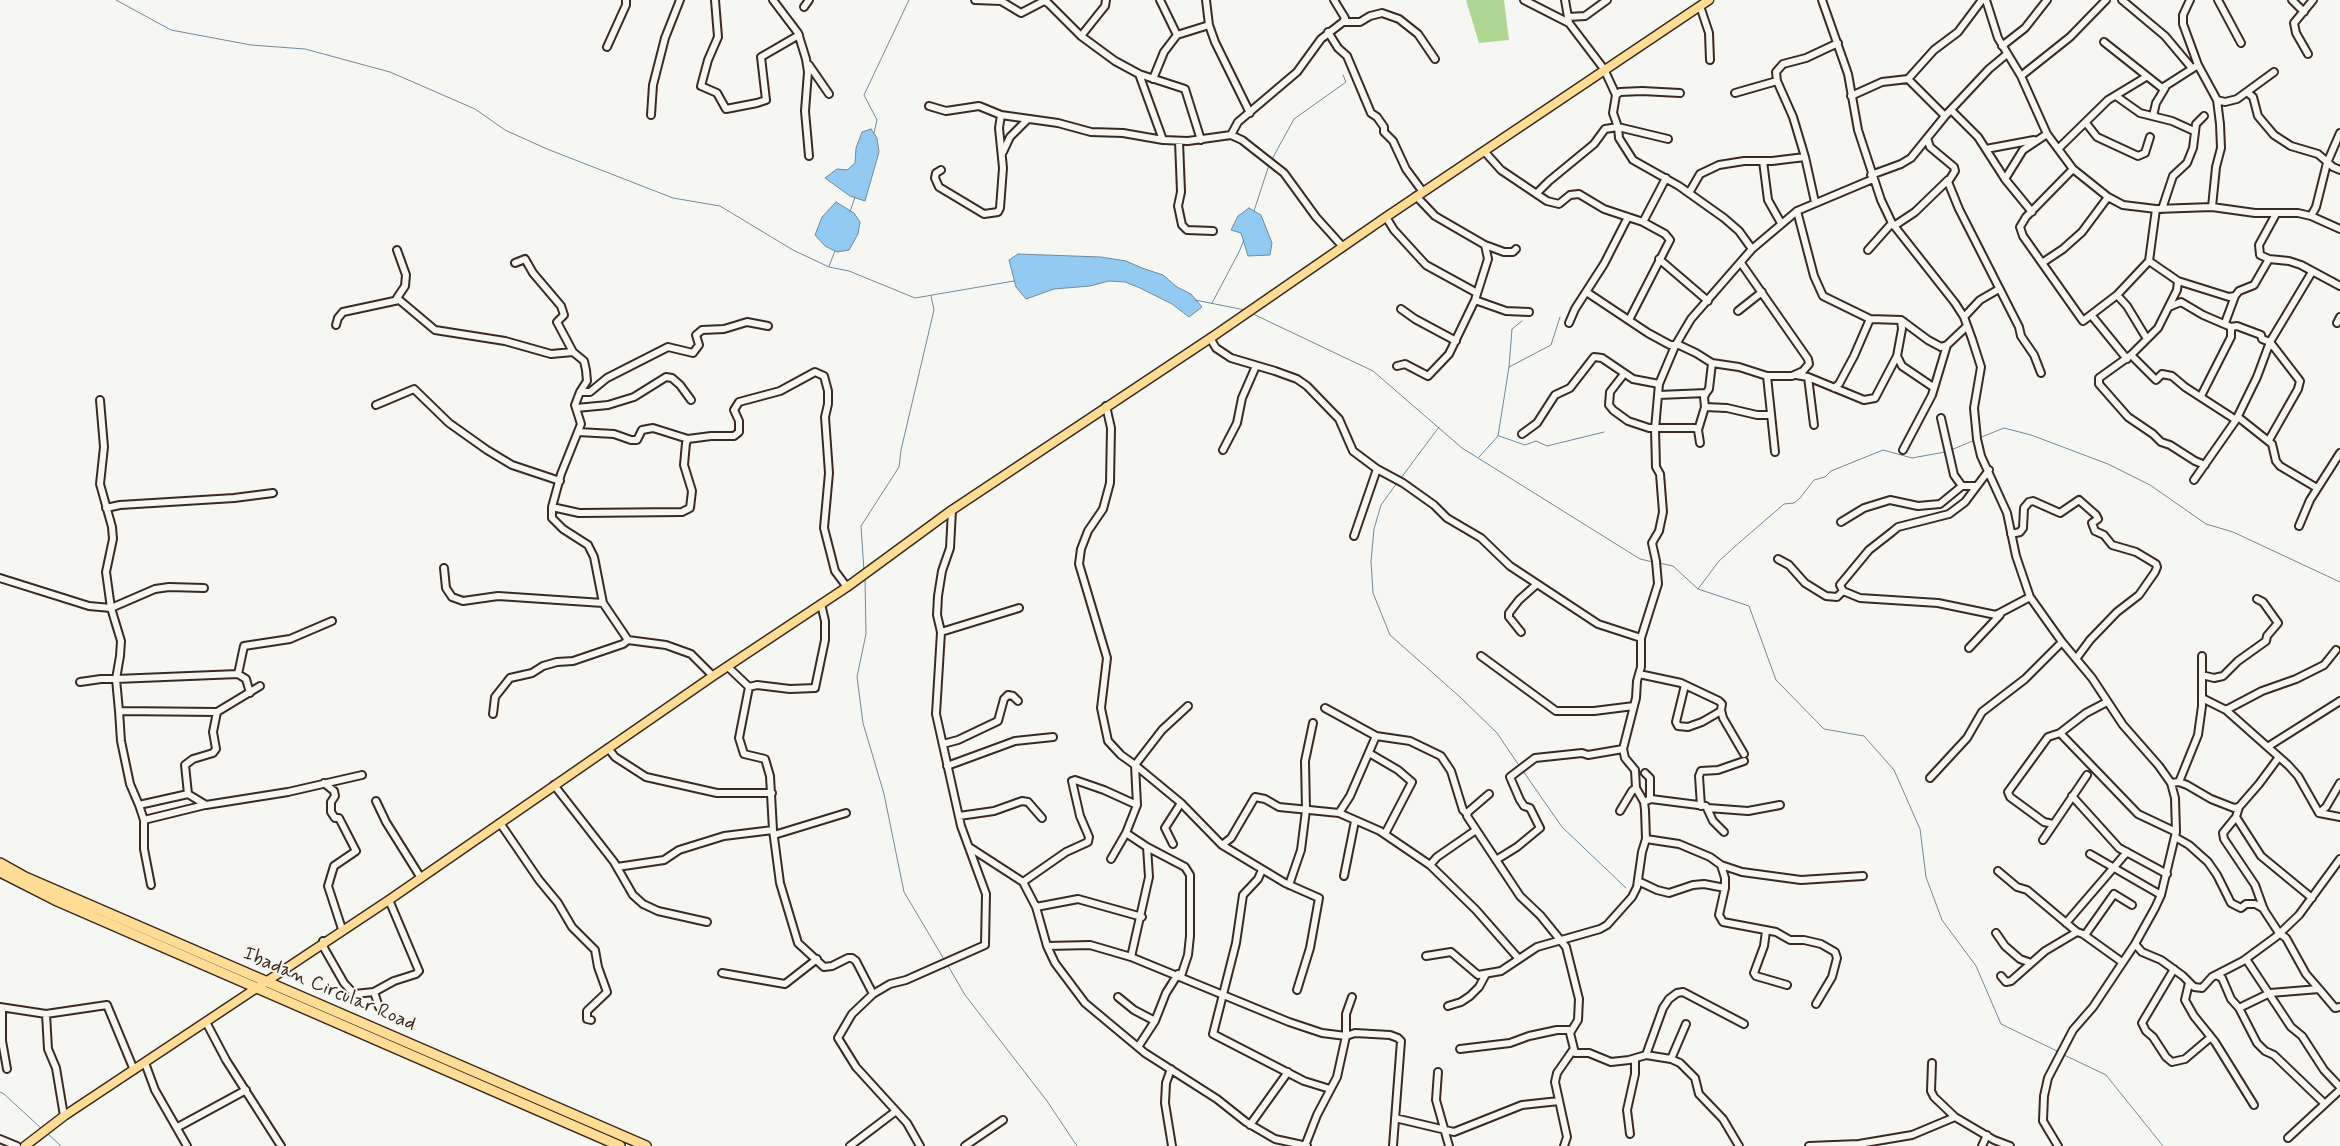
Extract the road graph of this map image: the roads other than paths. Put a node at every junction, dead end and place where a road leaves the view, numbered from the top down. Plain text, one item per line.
1 (626, 0) edge
2 (680, 0) edge
3 (715, 0) edge
4 (773, 0) edge
5 (809, 0) edge
6 (975, 0) edge
7 (1106, 0) edge
8 (1160, 0) edge
9 (1206, 0) edge
10 (1334, 0) edge
11 (1524, 0) edge
12 (1565, 0) edge
13 (1607, 0) edge
14 (1709, 0) edge
15 (1822, 0) edge
16 (1982, 0) edge
17 (1986, 0) edge
18 (2047, 0) edge
19 (2106, 0) edge
20 (2123, 0) edge
21 (2191, 0) edge
22 (2218, 0) edge
23 (2292, 0) edge
24 (2313, 0) edge
25 (1700, 6) junction
26 (804, 7) dead end
27 (2304, 12) junction
28 (1568, 20) junction
29 (1343, 22) junction
30 (1209, 25) junction
31 (1328, 32) junction
32 (799, 35) junction
33 (1177, 35) junction
34 (1081, 36) junction
35 (2104, 42) dead end
36 (1838, 43) junction
37 (2241, 43) dead end
38 (2002, 46) junction
39 (607, 47) dead end
40 (2007, 54) junction
41 (2308, 54) dead end
42 (806, 59) junction
43 (1435, 59) dead end
44 (1710, 60) dead end
45 (2194, 66) junction
46 (1604, 70) junction
47 (2274, 72) dead end
48 (1139, 74) junction
49 (2022, 76) junction
50 (2146, 77) junction
51 (1153, 79) junction
52 (1908, 79) junction
53 (1777, 81) junction
54 (2166, 88) junction
55 (2248, 92) junction
56 (1680, 93) dead end
57 (1735, 93) dead end
58 (829, 94) dead end
59 (1616, 94) junction
60 (1851, 96) junction
61 (2116, 96) junction
62 (2217, 100) junction
63 (929, 106) dead end
64 (1951, 110) junction
65 (1250, 113) junction
66 (1001, 115) junction
67 (651, 116) dead end
68 (1945, 116) junction
69 (2152, 116) junction
70 (2204, 116) dead end
71 (1029, 119) junction
72 (2086, 123) junction
73 (1618, 127) junction
74 (2194, 131) junction
75 (2340, 133) edge
76 (2048, 134) junction
77 (1231, 135) junction
78 (2150, 137) dead end
79 (1928, 138) junction
80 (1668, 139) dead end
81 (1163, 140) junction
82 (1201, 140) junction
83 (2036, 140) junction
84 (1179, 141) junction
85 (1986, 149) junction
86 (2058, 149) junction
87 (1484, 151) junction
88 (1003, 152) junction
89 (809, 156) dead end
90 (1805, 157) junction
91 (1764, 161) junction
92 (2326, 163) junction
93 (2074, 169) junction
94 (941, 170) dead end
95 (2340, 170) edge
96 (1872, 177) junction
97 (1666, 178) junction
98 (2004, 179) junction
99 (1948, 180) junction
100 (1688, 193) junction
101 (1420, 194) junction
102 (1537, 194) junction
103 (2108, 197) junction
104 (1815, 202) junction
105 (2212, 208) junction
106 (2159, 209) junction
107 (1797, 211) junction
108 (2032, 212) junction
109 (2276, 214) junction
110 (2312, 216) junction
111 (1386, 217) junction
112 (1628, 217) junction
113 (1643, 222) junction
114 (1781, 223) junction
115 (1893, 225) junction
116 (2340, 229) edge
117 (1213, 231) dead end
118 (1485, 244) junction
119 (1343, 247) junction
120 (1516, 249) dead end
121 (1752, 249) junction
122 (397, 250) dead end
123 (1868, 250) dead end
124 (1659, 259) junction
125 (2269, 259) junction
126 (2149, 261) junction
127 (515, 263) dead end
128 (1741, 263) junction
129 (2042, 263) junction
130 (2312, 272) junction
131 (2178, 281) junction
132 (2340, 286) edge
133 (1999, 289) junction
134 (1762, 292) junction
135 (1477, 293) junction
136 (1588, 293) junction
137 (2117, 295) junction
138 (2235, 296) junction
139 (399, 300) junction
140 (1475, 300) junction
141 (1708, 301) junction
142 (2168, 308) junction
143 (1402, 309) dead end
144 (1738, 311) dead end
145 (1529, 312) dead end
146 (2092, 316) junction
147 (1964, 317) junction
148 (1870, 319) junction
149 (1629, 320) junction
150 (1902, 320) junction
151 (2225, 323) junction
152 (1569, 324) dead end
153 (336, 325) dead end
154 (768, 326) dead end
155 (1966, 327) junction
156 (2231, 327) junction
157 (1210, 338) junction
158 (2147, 339) junction
159 (1456, 341) junction
160 (2270, 342) junction
161 (1947, 345) junction
162 (1674, 346) junction
163 (573, 352) junction
164 (1897, 356) junction
165 (2129, 357) junction
166 (1712, 363) junction
167 (1256, 366) junction
168 (1397, 366) dead end
169 (2041, 373) dead end
170 (1624, 374) junction
171 (1767, 376) junction
172 (1792, 376) junction
173 (1808, 377) junction
174 (1659, 384) junction
175 (1933, 387) junction
176 (1834, 388) junction
177 (580, 392) junction
178 (1706, 393) junction
179 (1659, 396) junction
180 (2201, 396) junction
181 (100, 400) dead end
182 (690, 400) dead end
183 (376, 405) dead end
184 (1106, 406) junction
185 (1705, 407) junction
186 (576, 408) junction
187 (1771, 415) junction
188 (1941, 418) dead end
189 (2237, 418) junction
190 (1814, 425) dead end
191 (1656, 428) junction
192 (1698, 430) junction
193 (578, 432) junction
194 (1522, 434) dead end
195 (688, 439) junction
196 (2269, 440) junction
197 (1700, 442) dead end
198 (1223, 450) dead end
199 (1903, 450) dead end
200 (1774, 452) dead end
201 (2340, 453) edge
202 (2205, 465) junction
203 (1377, 469) junction
204 (1989, 470) junction
205 (2194, 480) dead end
206 (560, 481) junction
207 (1962, 486) junction
208 (1976, 486) junction
209 (2317, 488) junction
210 (273, 493) dead end
211 (552, 507) junction
212 (106, 508) junction
213 (952, 510) junction
214 (1841, 522) dead end
215 (2299, 526) dead end
216 (2011, 534) junction
217 (1354, 536) dead end
218 (1778, 559) dead end
219 (444, 568) dead end
220 (0, 578) edge
221 (1537, 584) junction
222 (847, 587) junction
223 (204, 588) dead end
224 (1843, 591) junction
225 (2030, 597) junction
226 (2257, 599) dead end
227 (603, 602) junction
228 (821, 604) junction
229 (111, 608) junction
230 (1019, 608) dead end
231 (2001, 614) junction
232 (332, 621) dead end
233 (941, 632) junction
234 (1521, 632) dead end
235 (1641, 638) junction
236 (628, 640) junction
237 (2062, 642) junction
238 (1970, 648) dead end
239 (2336, 650) dead end
240 (1481, 656) dead end
241 (2202, 656) dead end
242 (2076, 659) junction
243 (728, 667) junction
244 (238, 674) junction
245 (1639, 674) junction
246 (2202, 675) junction
247 (713, 676) junction
248 (116, 679) junction
249 (80, 682) dead end
250 (1685, 684) junction
251 (260, 686) dead end
252 (749, 687) junction
253 (250, 693) junction
254 (2202, 698) junction
255 (1018, 701) dead end
256 (2340, 701) edge
257 (2107, 702) junction
258 (1188, 706) dead end
259 (1634, 706) junction
260 (1324, 708) dead end
261 (2226, 710) junction
262 (119, 711) junction
263 (1721, 711) junction
264 (218, 712) junction
265 (493, 714) dead end
266 (1313, 723) dead end
267 (2060, 733) junction
268 (1376, 736) junction
269 (1053, 737) dead end
270 (944, 744) junction
271 (2269, 746) junction
272 (608, 748) junction
273 (1623, 749) junction
274 (1370, 753) junction
275 (2279, 757) junction
276 (1135, 765) junction
277 (947, 766) junction
278 (1646, 773) dead end
279 (362, 775) dead end
280 (2087, 775) dead end
281 (1930, 778) dead end
282 (2179, 782) junction
283 (324, 783) junction
284 (2340, 783) edge
285 (2171, 784) junction
286 (554, 785) junction
287 (1636, 788) junction
288 (772, 793) junction
289 (188, 794) junction
290 (1489, 794) dead end
291 (2072, 796) junction
292 (376, 801) dead end
293 (1647, 801) junction
294 (1181, 803) junction
295 (140, 805) junction
296 (206, 805) junction
297 (1780, 805) dead end
298 (1137, 806) junction
299 (1701, 806) junction
300 (2239, 807) junction
301 (1708, 808) junction
302 (1306, 810) junction
303 (1620, 812) dead end
304 (2319, 812) junction
305 (846, 813) dead end
306 (1339, 813) junction
307 (1467, 814) junction
308 (959, 816) junction
309 (2236, 817) junction
310 (2340, 817) edge
311 (1042, 818) dead end
312 (144, 820) junction
313 (1355, 822) junction
314 (500, 823) junction
315 (2053, 824) junction
316 (1476, 830) junction
317 (774, 832) junction
318 (1724, 832) dead end
319 (1126, 833) junction
320 (1385, 834) junction
321 (2176, 835) junction
322 (1646, 839) junction
323 (2043, 840) dead end
324 (1173, 844) dead end
325 (1222, 845) junction
326 (969, 847) junction
327 (1147, 847) junction
328 (2127, 852) junction
329 (2090, 854) dead end
330 (1111, 859) dead end
331 (2340, 859) edge
332 (1496, 860) junction
333 (0, 863) edge
334 (1430, 865) junction
335 (1721, 865) junction
336 (617, 867) junction
337 (2114, 868) junction
338 (1262, 870) junction
339 (1998, 871) dead end
340 (0, 872) edge
341 (2167, 874) junction
342 (1344, 876) dead end
343 (1863, 876) dead end
344 (420, 878) junction
345 (1638, 881) junction
346 (1022, 882) junction
347 (151, 885) dead end
348 (1289, 885) junction
349 (1725, 888) junction
350 (2161, 895) junction
351 (2312, 898) junction
352 (389, 900) junction
353 (2132, 905) dead end
354 (1036, 907) junction
355 (2264, 910) junction
356 (1142, 917) junction
357 (707, 922) dead end
358 (2066, 923) junction
359 (342, 930) junction
360 (1766, 931) junction
361 (2077, 932) junction
362 (1996, 933) dead end
363 (2279, 933) junction
364 (2085, 935) junction
365 (323, 942) junction
366 (1562, 942) junction
367 (2135, 944) junction
368 (1047, 946) junction
369 (1426, 956) dead end
370 (1131, 957) junction
371 (817, 959) junction
372 (1519, 959) junction
373 (2246, 959) junction
374 (2122, 962) junction
375 (2031, 963) junction
376 (2174, 969) junction
377 (722, 973) dead end
378 (1486, 974) junction
379 (2216, 974) junction
380 (1179, 975) junction
381 (2000, 976) dead end
382 (2189, 984) junction
383 (1787, 985) dead end
384 (2319, 989) junction
385 (1297, 990) dead end
386 (374, 992) junction
387 (2270, 993) junction
388 (873, 994) junction
389 (1224, 995) junction
390 (1118, 997) dead end
391 (1352, 997) dead end
392 (1816, 1004) dead end
393 (1448, 1006) dead end
394 (379, 1007) dead end
395 (2340, 1007) edge
396 (1, 1008) edge
397 (2239, 1008) junction
398 (46, 1014) junction
399 (590, 1020) dead end
400 (1155, 1021) junction
401 (206, 1022) junction
402 (1686, 1024) dead end
403 (1744, 1024) dead end
404 (1571, 1030) junction
405 (1346, 1036) junction
406 (2211, 1037) junction
407 (1138, 1047) junction
408 (1460, 1048) dead end
409 (1573, 1050) junction
410 (1646, 1055) junction
411 (1635, 1059) junction
412 (1671, 1059) junction
413 (145, 1063) junction
414 (1932, 1063) dead end
415 (7, 1069) dead end
416 (134, 1070) junction
417 (1171, 1070) junction
418 (1288, 1072) junction
419 (1438, 1072) dead end
420 (1330, 1089) junction
421 (2340, 1089) edge
422 (246, 1090) junction
423 (1559, 1101) junction
424 (2325, 1104) junction
425 (2254, 1105) dead end
426 (896, 1111) junction
427 (64, 1116) junction
428 (1955, 1117) junction
429 (1395, 1118) junction
430 (1004, 1120) dead end
431 (1250, 1125) junction
432 (178, 1127) junction
433 (1445, 1131) junction
434 (1630, 1134) dead end
435 (1987, 1135) junction
436 (2288, 1138) dead end
437 (0, 1139) edge
438 (18, 1146) edge
439 (25, 1146) edge
440 (187, 1146) edge
441 (281, 1146) edge
442 (620, 1146) edge
443 (646, 1146) edge
444 (850, 1146) edge
445 (920, 1146) edge
446 (965, 1146) edge
447 (1172, 1146) edge
448 (1306, 1146) edge
449 (1393, 1146) edge
450 (1449, 1146) edge
451 (1564, 1146) edge
452 (1739, 1146) edge
453 (1809, 1146) edge
454 (1982, 1146) edge
455 (2010, 1146) edge
456 (2058, 1146) edge

1 - 39 street
2 - 67 street
3 - 32 street
4 - 32 street
5 - 26 street
6 - 34 street
7 - 34 street
8 - 33 street
9 - 30 street
10 - 29 street
11 - 28 street
12 - 28 street
13 - 28 street
14 - 25 main road
15 - 36 street
16 - 52 street
17 - 38 street
18 - 38 street
19 - 49 street
20 - 45 street
21 - 45 street
22 - 37 street
23 - 27 street
24 - 27 street
25 - 44 street
25 - 46 main road
27 - 41 street
28 - 46 street
29 - 31 street
29 - 43 street
30 - 33 street
30 - 65 street
31 - 65 street
31 - 101 street
32 - 42 street
33 - 51 street
34 - 48 street
35 - 50 street
36 - 53 street
36 - 60 street
38 - 40 street
40 - 49 street
40 - 64 street
42 - 58 street
42 - 89 street
45 - 54 street
45 - 62 street
46 - 59 street
46 - 87 main road
47 - 55 street
48 - 51 street
48 - 81 street
49 - 76 street
50 - 54 street
50 - 61 street
51 - 82 street
52 - 60 street
52 - 68 street
53 - 57 street
53 - 90 street
54 - 69 street
55 - 62 street
55 - 92 street
56 - 59 street
59 - 73 street
60 - 96 street
61 - 69 street
61 - 72 street
62 - 105 street
63 - 66 street
64 - 68 street
64 - 85 street
65 - 77 street
66 - 71 street
66 - 88 street
68 - 79 street
69 - 74 street
70 - 74 street
71 - 81 street
71 - 88 street
72 - 78 street
72 - 86 street
73 - 80 street
73 - 97 street
73 - 102 street
74 - 106 street
75 - 92 street
76 - 83 street
76 - 86 street
77 - 82 street
77 - 119 street
79 - 96 street
79 - 99 street
81 - 84 street
82 - 84 street
83 - 85 street
83 - 98 street
84 - 117 street
85 - 98 street
86 - 93 street
87 - 101 main road
87 - 102 street
88 - 94 street
90 - 91 street
90 - 104 street
91 - 100 street
91 - 114 street
92 - 95 street
92 - 110 street
93 - 103 street
93 - 108 street
96 - 104 street
96 - 115 street
97 - 100 street
97 - 113 street
98 - 108 street
99 - 115 street
99 - 133 street
100 - 121 street
101 - 111 main road
101 - 118 street
102 - 112 street
103 - 106 street
103 - 129 street
104 - 107 street
105 - 106 street
105 - 109 street
106 - 126 street
107 - 114 street
107 - 148 street
108 - 129 street
109 - 110 street
109 - 125 street
110 - 116 street
111 - 119 main road
111 - 135 street
112 - 113 street
112 - 136 street
113 - 124 street
114 - 121 street
115 - 123 street
115 - 147 street
118 - 120 street
118 - 135 street
119 - 157 main road
121 - 128 street
122 - 139 street
124 - 141 street
124 - 149 street
125 - 130 street
125 - 138 street
126 - 131 street
126 - 137 street
127 - 163 street
128 - 134 street
128 - 141 street
129 - 146 street
130 - 132 street
130 - 160 street
131 - 138 street
131 - 142 street
133 - 147 street
133 - 169 street
134 - 144 street
134 - 172 street
135 - 140 street
136 - 149 street
136 - 152 street
137 - 146 street
137 - 158 street
138 - 151 street
139 - 153 street
139 - 163 street
140 - 145 street
140 - 159 street
141 - 162 street
142 - 151 street
142 - 158 street
143 - 159 street
146 - 165 street
147 - 155 street
148 - 150 street
148 - 176 street
149 - 162 street
150 - 161 street
150 - 164 street
151 - 156 street
154 - 177 street
155 - 161 street
155 - 204 street
156 - 160 street
156 - 180 street
157 - 167 street
157 - 184 main road
158 - 165 street
159 - 168 street
160 - 189 street
160 - 196 street
161 - 175 street
162 - 166 street
162 - 174 street
163 - 177 street
164 - 175 street
164 - 176 street
165 - 180 street
165 - 202 street
166 - 171 street
166 - 178 street
167 - 198 street
167 - 203 street
170 - 174 street
170 - 191 street
170 - 194 street
171 - 172 street
171 - 187 street
172 - 173 street
173 - 176 street
173 - 190 street
174 - 179 street
175 - 199 street
177 - 186 street
178 - 179 street
178 - 185 street
179 - 191 street
180 - 189 street
181 - 212 street
182 - 186 street
183 - 206 street
184 - 213 main road
184 - 276 street
185 - 187 street
185 - 192 street
186 - 193 street
187 - 200 street
188 - 207 street
189 - 196 street
189 - 202 street
191 - 192 street
191 - 235 street
192 - 197 street
193 - 195 street
193 - 206 street
195 - 211 street
195 - 222 street
196 - 209 street
201 - 209 street
202 - 205 street
203 - 217 street
203 - 221 street
204 - 208 street
204 - 216 street
206 - 211 street
207 - 208 street
207 - 214 street
208 - 224 street
209 - 215 street
210 - 212 street
211 - 227 street
212 - 229 street
213 - 222 main road
213 - 233 street
216 - 225 street
216 - 242 street
218 - 224 street
219 - 227 street
220 - 229 street
221 - 234 street
221 - 235 street
222 - 228 main road
223 - 229 street
224 - 231 street
225 - 231 street
225 - 237 street
226 - 246 street
227 - 236 street
228 - 243 main road
228 - 252 street
229 - 248 street
230 - 233 street
231 - 238 street
232 - 244 street
233 - 270 street
235 - 245 street
236 - 247 street
236 - 265 street
237 - 242 street
237 - 281 street
239 - 261 street
240 - 259 street
241 - 246 street
242 - 257 street
243 - 247 main road
243 - 252 street
244 - 248 street
244 - 253 street
245 - 250 street
245 - 259 street
246 - 254 street
247 - 272 main road
248 - 249 street
248 - 262 street
250 - 263 street
250 - 263 street
251 - 253 street
252 - 288 street
253 - 264 street
254 - 261 street
254 - 282 street
255 - 270 street
256 - 271 street
257 - 267 street
257 - 285 street
258 - 276 street
259 - 273 street
260 - 268 street
261 - 271 street
262 - 264 street
262 - 295 street
263 - 299 street
264 - 289 street
266 - 302 street
267 - 315 street
267 - 321 street
268 - 274 street
268 - 307 street
269 - 277 street
270 - 277 street
271 - 275 street
272 - 286 main road
272 - 288 street
273 - 287 street
273 - 332 street
274 - 306 street
274 - 320 street
275 - 300 street
275 - 304 street
276 - 294 street
276 - 298 street
277 - 308 street
278 - 293 street
279 - 283 street
280 - 291 street
282 - 285 street
282 - 300 street
283 - 296 street
283 - 359 street
284 - 304 street
285 - 321 street
286 - 314 main road
286 - 336 street
287 - 293 street
287 - 303 street
288 - 317 street
289 - 295 street
289 - 296 street
290 - 307 street
291 - 315 street
291 - 328 street
292 - 344 street
293 - 299 street
293 - 322 street
294 - 324 street
294 - 325 street
295 - 312 street
296 - 312 street
297 - 301 street
298 - 319 street
298 - 346 street
299 - 301 street
300 - 309 street
301 - 318 street
302 - 306 street
302 - 325 street
302 - 348 street
304 - 310 street
305 - 317 street
306 - 313 street
307 - 316 street
308 - 311 street
308 - 326 street
309 - 351 street
309 - 355 street
312 - 347 street
313 - 320 street
313 - 342 street
314 - 344 main road
314 - 399 street
315 - 323 street
316 - 332 street
316 - 334 street
317 - 336 street
317 - 371 street
319 - 327 street
319 - 330 street
320 - 334 street
321 - 341 street
321 - 355 street
322 - 335 street
322 - 345 street
325 - 338 street
326 - 346 street
326 - 388 street
327 - 356 street
327 - 380 street
328 - 337 street
328 - 341 street
329 - 337 street
331 - 351 street
332 - 366 street
333 - 443 highway, Ibadan Circular Road
334 - 372 street
335 - 343 street
335 - 349 street
336 - 357 street
337 - 350 street
337 - 358 street
338 - 348 street
338 - 389 street
339 - 358 street
340 - 442 highway, Ibadan Circular Road
341 - 350 street
344 - 352 main road
345 - 349 street
345 - 366 street
346 - 354 street
348 - 385 street
349 - 360 street
350 - 367 street
351 - 363 street
352 - 359 main road
352 - 386 street
353 - 364 street
354 - 356 street
354 - 368 street
355 - 363 street
356 - 370 street
358 - 361 street
359 - 365 main road
360 - 383 street
360 - 392 street
361 - 364 street
361 - 375 street
362 - 375 street
363 - 373 street
363 - 384 street
364 - 374 street
365 - 386 street
365 - 401 main road
366 - 372 street
366 - 404 street
367 - 374 street
367 - 376 street
368 - 370 street
368 - 407 street
369 - 378 street
370 - 380 street
371 - 377 street
371 - 388 street
372 - 378 street
373 - 379 street
373 - 387 street
374 - 456 street
375 - 381 street
376 - 382 street
376 - 406 street
378 - 393 street
379 - 382 street
379 - 397 street
380 - 389 street
380 - 400 street
382 - 406 street
384 - 387 street
384 - 395 street
386 - 394 street
387 - 397 street
387 - 421 street
388 - 426 street
389 - 405 street
389 - 418 street
390 - 400 street
391 - 405 street
396 - 398 street
396 - 415 street
397 - 424 street
398 - 416 street
398 - 427 street
400 - 407 street
401 - 413 main road
401 - 422 street
402 - 412 street
403 - 410 street
404 - 408 street
404 - 409 street
405 - 420 street
405 - 429 street
406 - 425 street
407 - 417 street
409 - 411 street
409 - 423 street
410 - 411 street
410 - 412 street
411 - 434 street
412 - 452 street
413 - 416 main road
413 - 432 street
414 - 428 street
416 - 427 main road
417 - 431 street
417 - 447 street
418 - 420 street
418 - 431 street
419 - 433 street
420 - 448 street
421 - 424 street
422 - 432 street
422 - 441 street
423 - 433 street
423 - 451 street
424 - 436 street
426 - 444 street
426 - 445 street
427 - 439 main road
428 - 435 street
428 - 453 street
429 - 433 street
429 - 449 street
430 - 446 street
431 - 448 street
432 - 440 street
433 - 450 street
435 - 454 street
435 - 455 street
437 - 438 street

